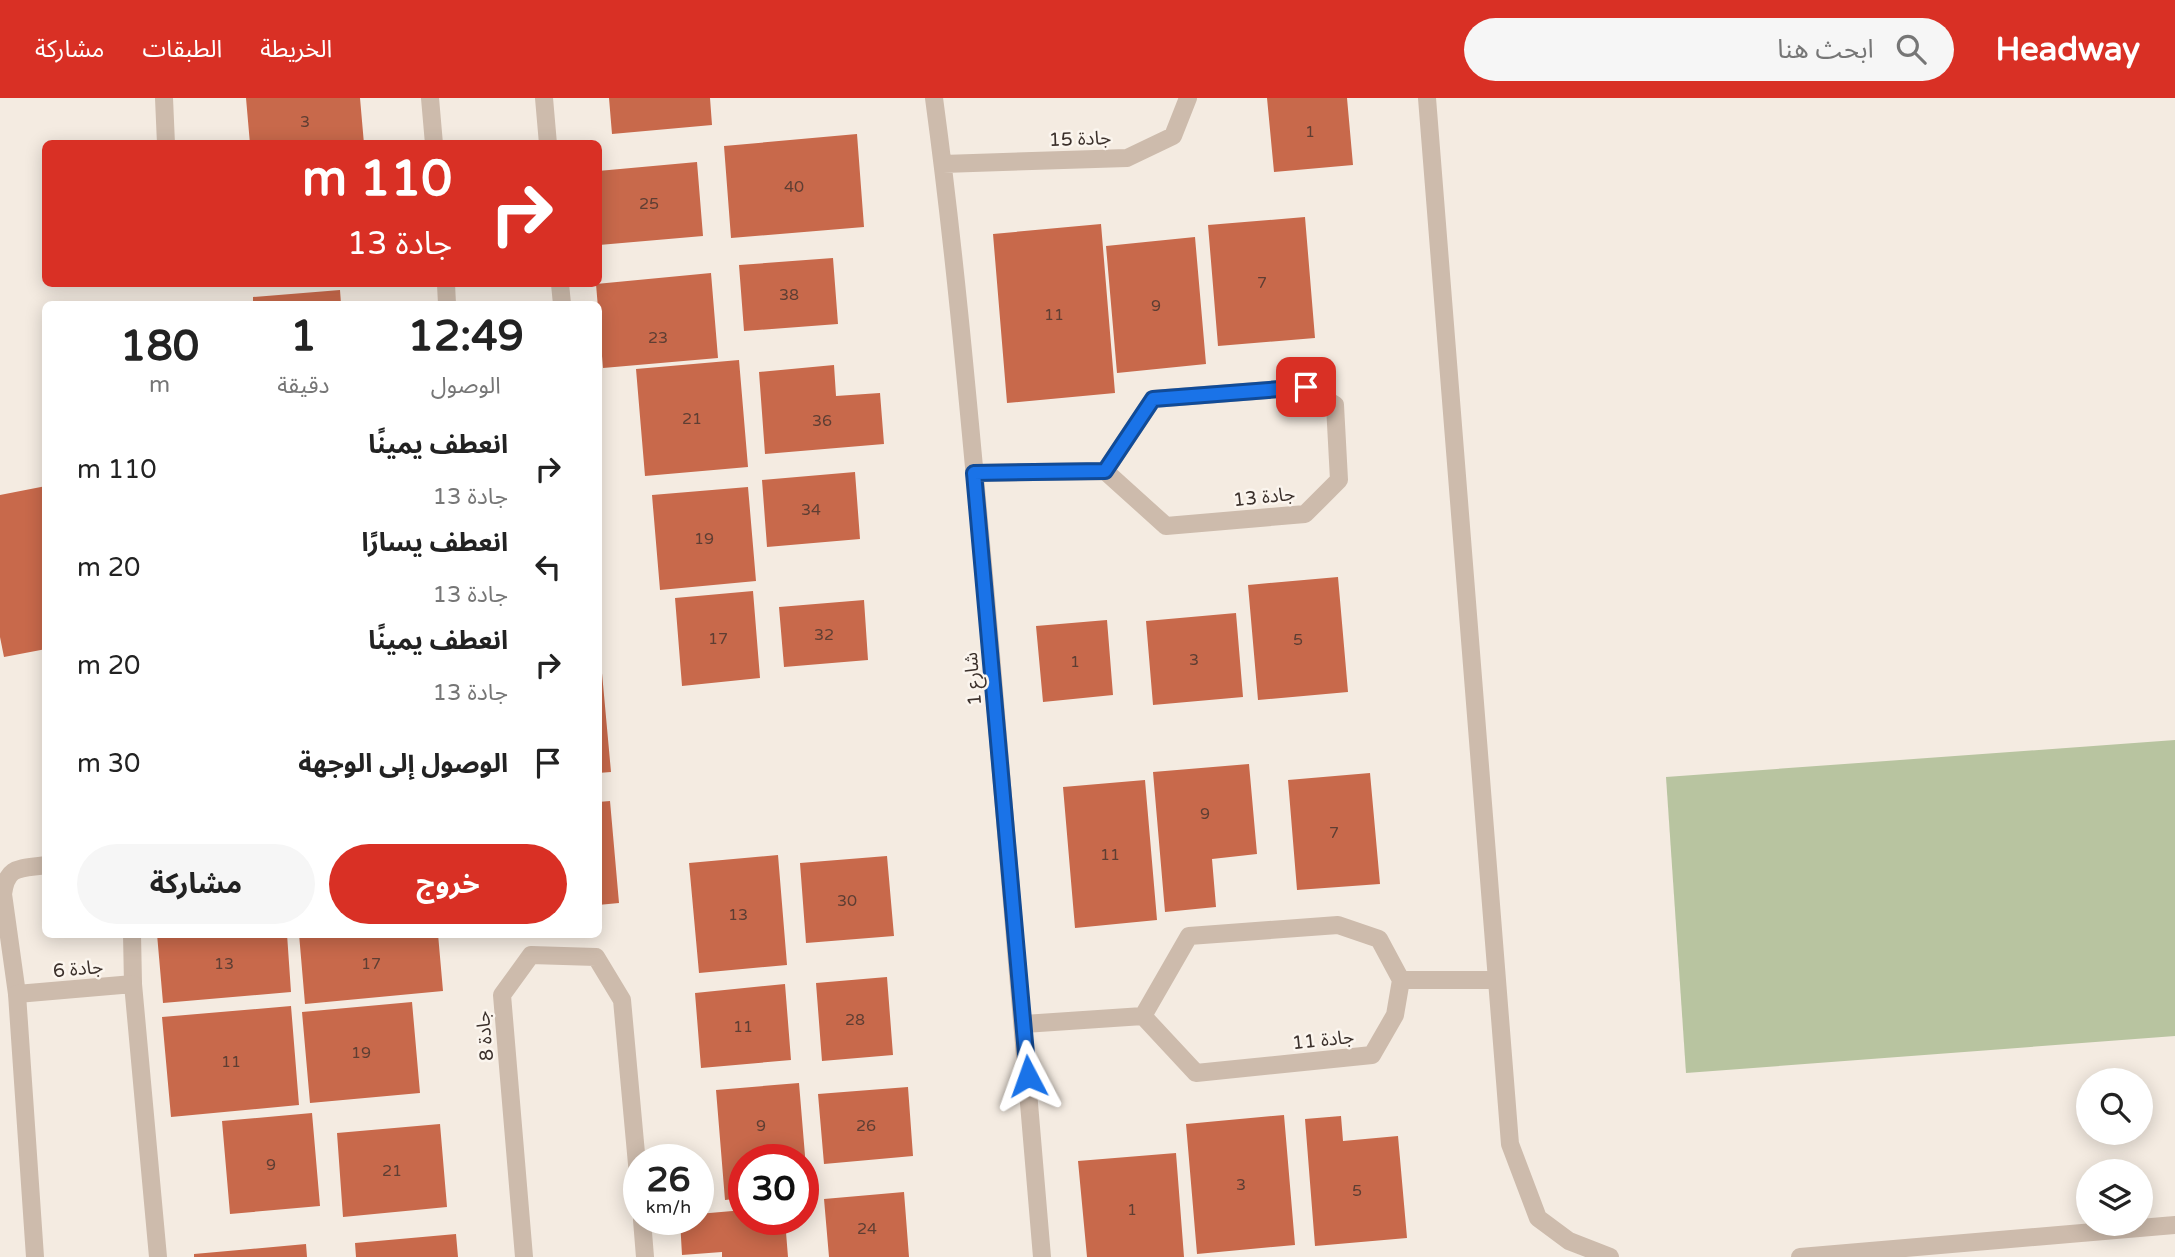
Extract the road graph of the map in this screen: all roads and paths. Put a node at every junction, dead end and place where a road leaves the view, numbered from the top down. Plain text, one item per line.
1 (164, 98) edge
2 (430, 98) edge
3 (544, 98) edge
4 (934, 98) edge
5 (1188, 98) edge
6 (1427, 98) edge
7 (166, 140) edge
8 (434, 140) edge
9 (548, 140) edge
10 (943, 164) junction
11 (1105, 471) junction
12 (974, 473) junction
13 (42, 866) edge
14 (131, 938) edge
15 (1401, 980) junction
16 (1497, 980) junction
17 (133, 984) junction
18 (17, 994) junction
19 (1143, 1016) junction
20 (1024, 1024) junction
21 (635, 1144) edge
22 (2175, 1225) edge
23 (643, 1235) edge
24 (35, 1257) edge
25 (158, 1257) edge
26 (524, 1257) edge
27 (645, 1257) edge
28 (1042, 1257) edge
29 (1610, 1257) edge
30 (1800, 1257) edge

1 - 7 street
2 - 8 street
3 - 9 street
4 - 10 street, شارع 1
5 - 10 street, جادة 15
6 - 16 street
10 - 12 street, شارع 1
11 - 11 street, جادة 13
11 - 12 street
12 - 20 street, شارع 1
13 - 18 street
14 - 17 street
15 - 16 street
15 - 19 street
15 - 19 street, جادة 11
16 - 29 street
17 - 18 street, جادة 6
17 - 25 street
18 - 24 street
19 - 20 street
20 - 28 street, شارع 1
21 - 26 street, جادة 8
22 - 30 street
23 - 27 street

